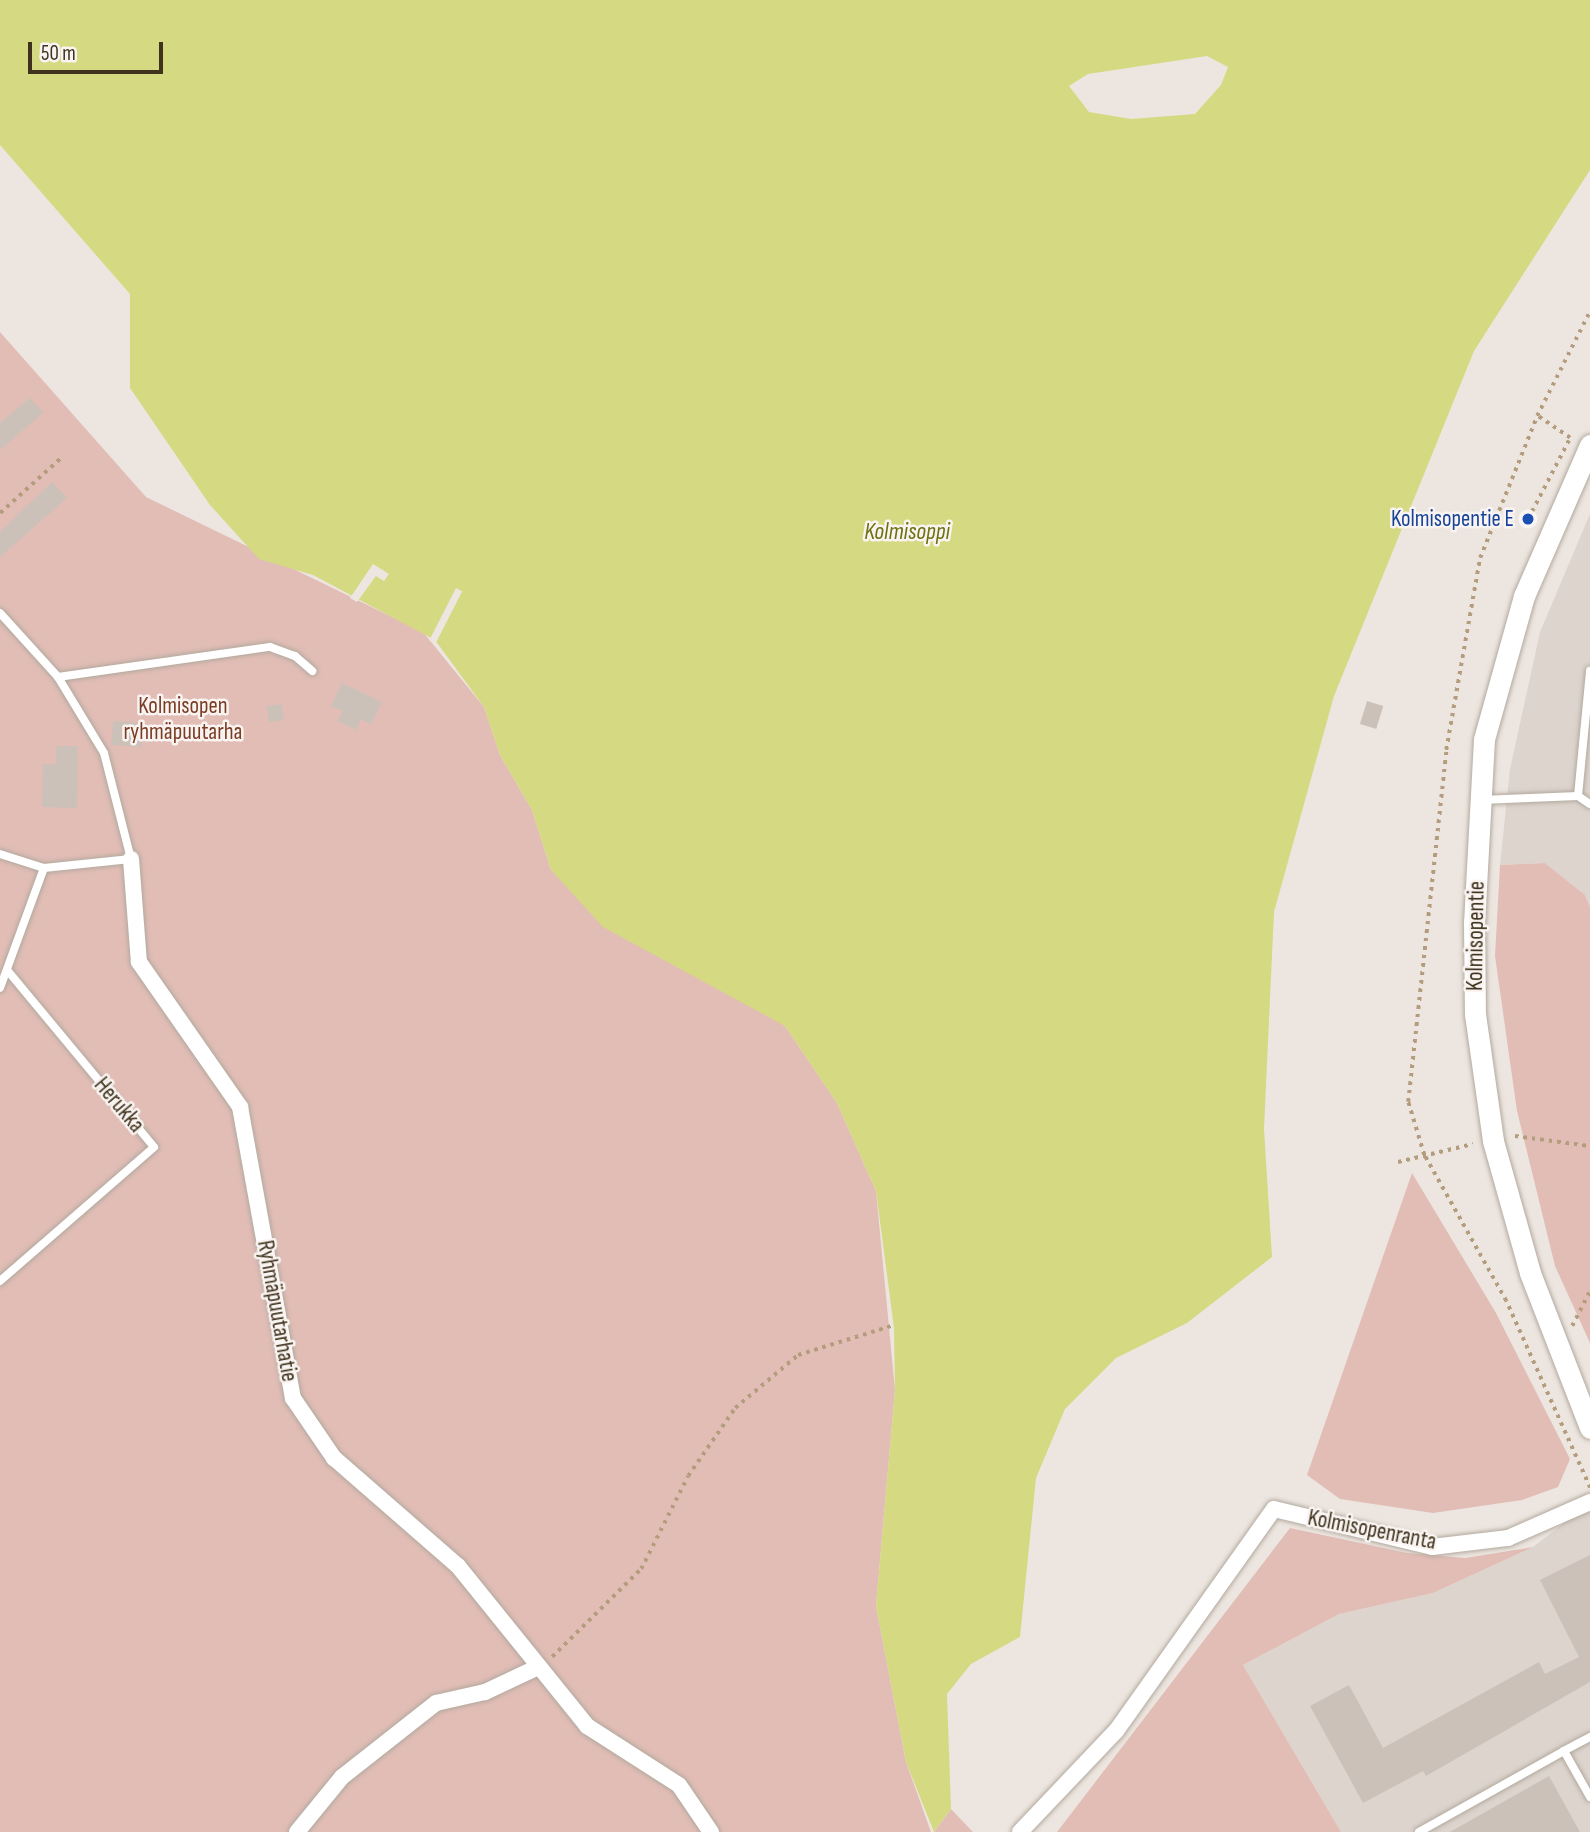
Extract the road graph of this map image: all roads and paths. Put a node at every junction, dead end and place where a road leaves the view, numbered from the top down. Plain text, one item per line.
1 (1590, 311) edge
2 (1537, 416) junction
3 (1590, 445) edge
4 (61, 458) dead end
5 (0, 513) edge
6 (1528, 519) dead end
7 (0, 613) edge
8 (312, 671) dead end
9 (1590, 671) edge
10 (58, 677) junction
11 (1578, 796) junction
12 (1481, 800) junction
13 (1590, 804) edge
14 (0, 854) edge
15 (131, 859) junction
16 (44, 868) junction
17 (7, 970) junction
18 (0, 988) edge
19 (1515, 1136) dead end
20 (1473, 1144) dead end
21 (1590, 1146) edge
22 (1424, 1155) junction
23 (1398, 1162) dead end
24 (0, 1281) edge
25 (1590, 1291) edge
26 (891, 1326) dead end
27 (1559, 1350) junction
28 (1590, 1428) edge
29 (1590, 1489) edge
30 (1590, 1502) edge
31 (536, 1668) junction
32 (1590, 1737) edge
33 (1564, 1751) junction
34 (1590, 1797) edge
35 (297, 1832) edge
36 (711, 1832) edge
37 (1020, 1832) edge
38 (1419, 1832) edge

1 - 2 path
2 - 6 path
2 - 22 path
3 - 12 main road, Kolmisopentie
4 - 5 path
7 - 10 lane
8 - 10 lane
9 - 11 lane
10 - 15 lane
11 - 12 lane
11 - 13 lane
12 - 27 main road, Kolmisopentie
14 - 16 lane
15 - 16 lane
15 - 31 street, Ryhmäpuutarhatie
16 - 17 lane
17 - 18 lane
17 - 24 lane, Herukka
19 - 21 path
20 - 22 path
22 - 23 path
22 - 29 path
25 - 27 path
26 - 31 path
27 - 28 main road, Kolmisopentie
30 - 37 street, Kolmisopenranta
31 - 35 street
31 - 36 street, Ryhmäpuutarhatie
32 - 33 lane
33 - 34 lane
33 - 38 lane

